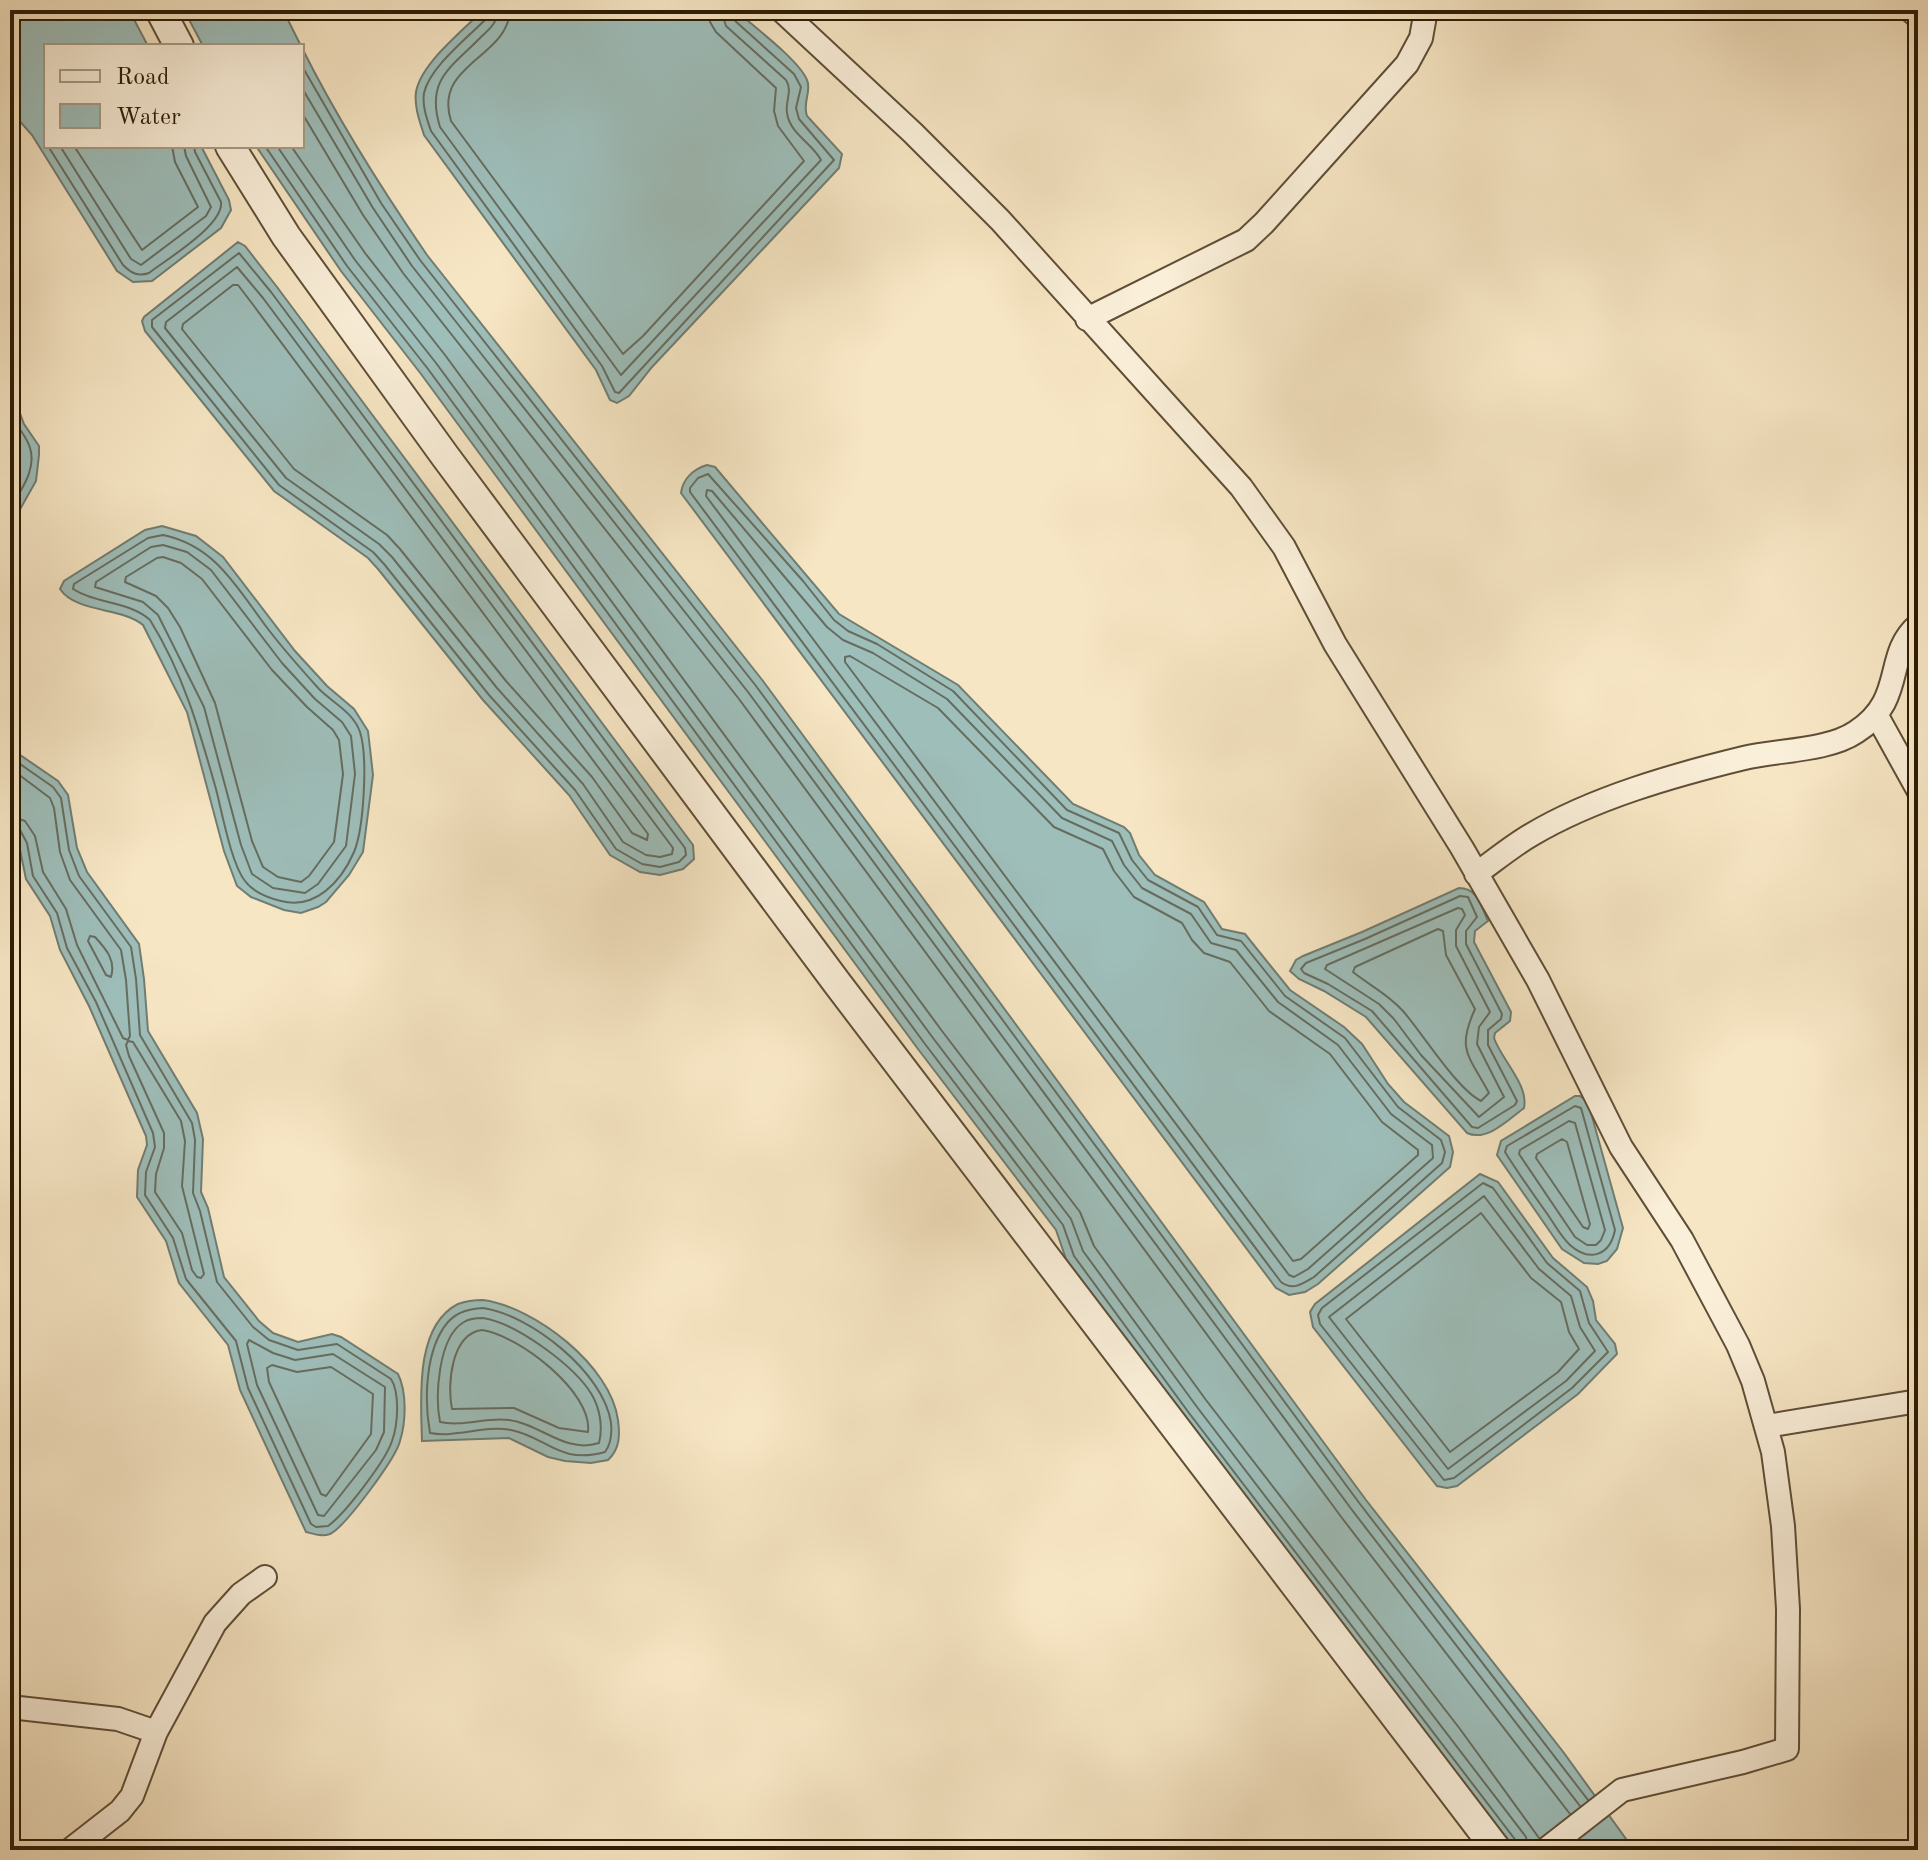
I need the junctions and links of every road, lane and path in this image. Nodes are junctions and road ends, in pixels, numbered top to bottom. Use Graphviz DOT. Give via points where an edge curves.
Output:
graph roads {
  1 [pos="160,10"];
  2 [pos="781,10"];
  3 [pos="1426,10"];
  4 [pos="1910,10"];
  5 [pos="1918,17"];
  6 [pos="178,44"];
  7 [pos="231,148"];
  8 [pos="1087,319"];
  9 [pos="1918,625"];
  10 [pos="1877,716"];
  11 [pos="1918,790"];
  12 [pos="1476,874"];
  13 [pos="1918,1401"];
  14 [pos="1767,1426"];
  15 [pos="265,1577"];
  16 [pos="10,1707"];
  17 [pos="156,1732"];
  18 [pos="70,1850"];
  19 [pos="1497,1850"];
  20 [pos="1545,1850"];
  1 -- 6 [label="street"];
  2 -- 8 [label="street" via="924,143"];
  3 -- 8 [label="street" via="1421,38 1407,64 1264,223 1231,249"];
  4 -- 5 [label="street"];
  7 -- 19 [label="street" via="286,236 455,468 1040,1251"];
  8 -- 12 [label="street" via="1224,466 1263,517"];
  9 -- 10 [label="street" via="1903,644 1891,690"];
  10 -- 11 [label="street"];
  10 -- 12 [label="street" via="1854,734 1830,743 1742,759 1576,811"];
  12 -- 14 [label="street" via="1538,980 1621,1147 1682,1240 1731,1332"];
  13 -- 14 [label="street"];
  14 -- 20 [label="street" via="1783,1526 1787,1749 1622,1790"];
  15 -- 17 [label="street" via="215,1623"];
  16 -- 17 [label="street" via="118,1719"];
  17 -- 18 [label="street" via="132,1796"];
}
